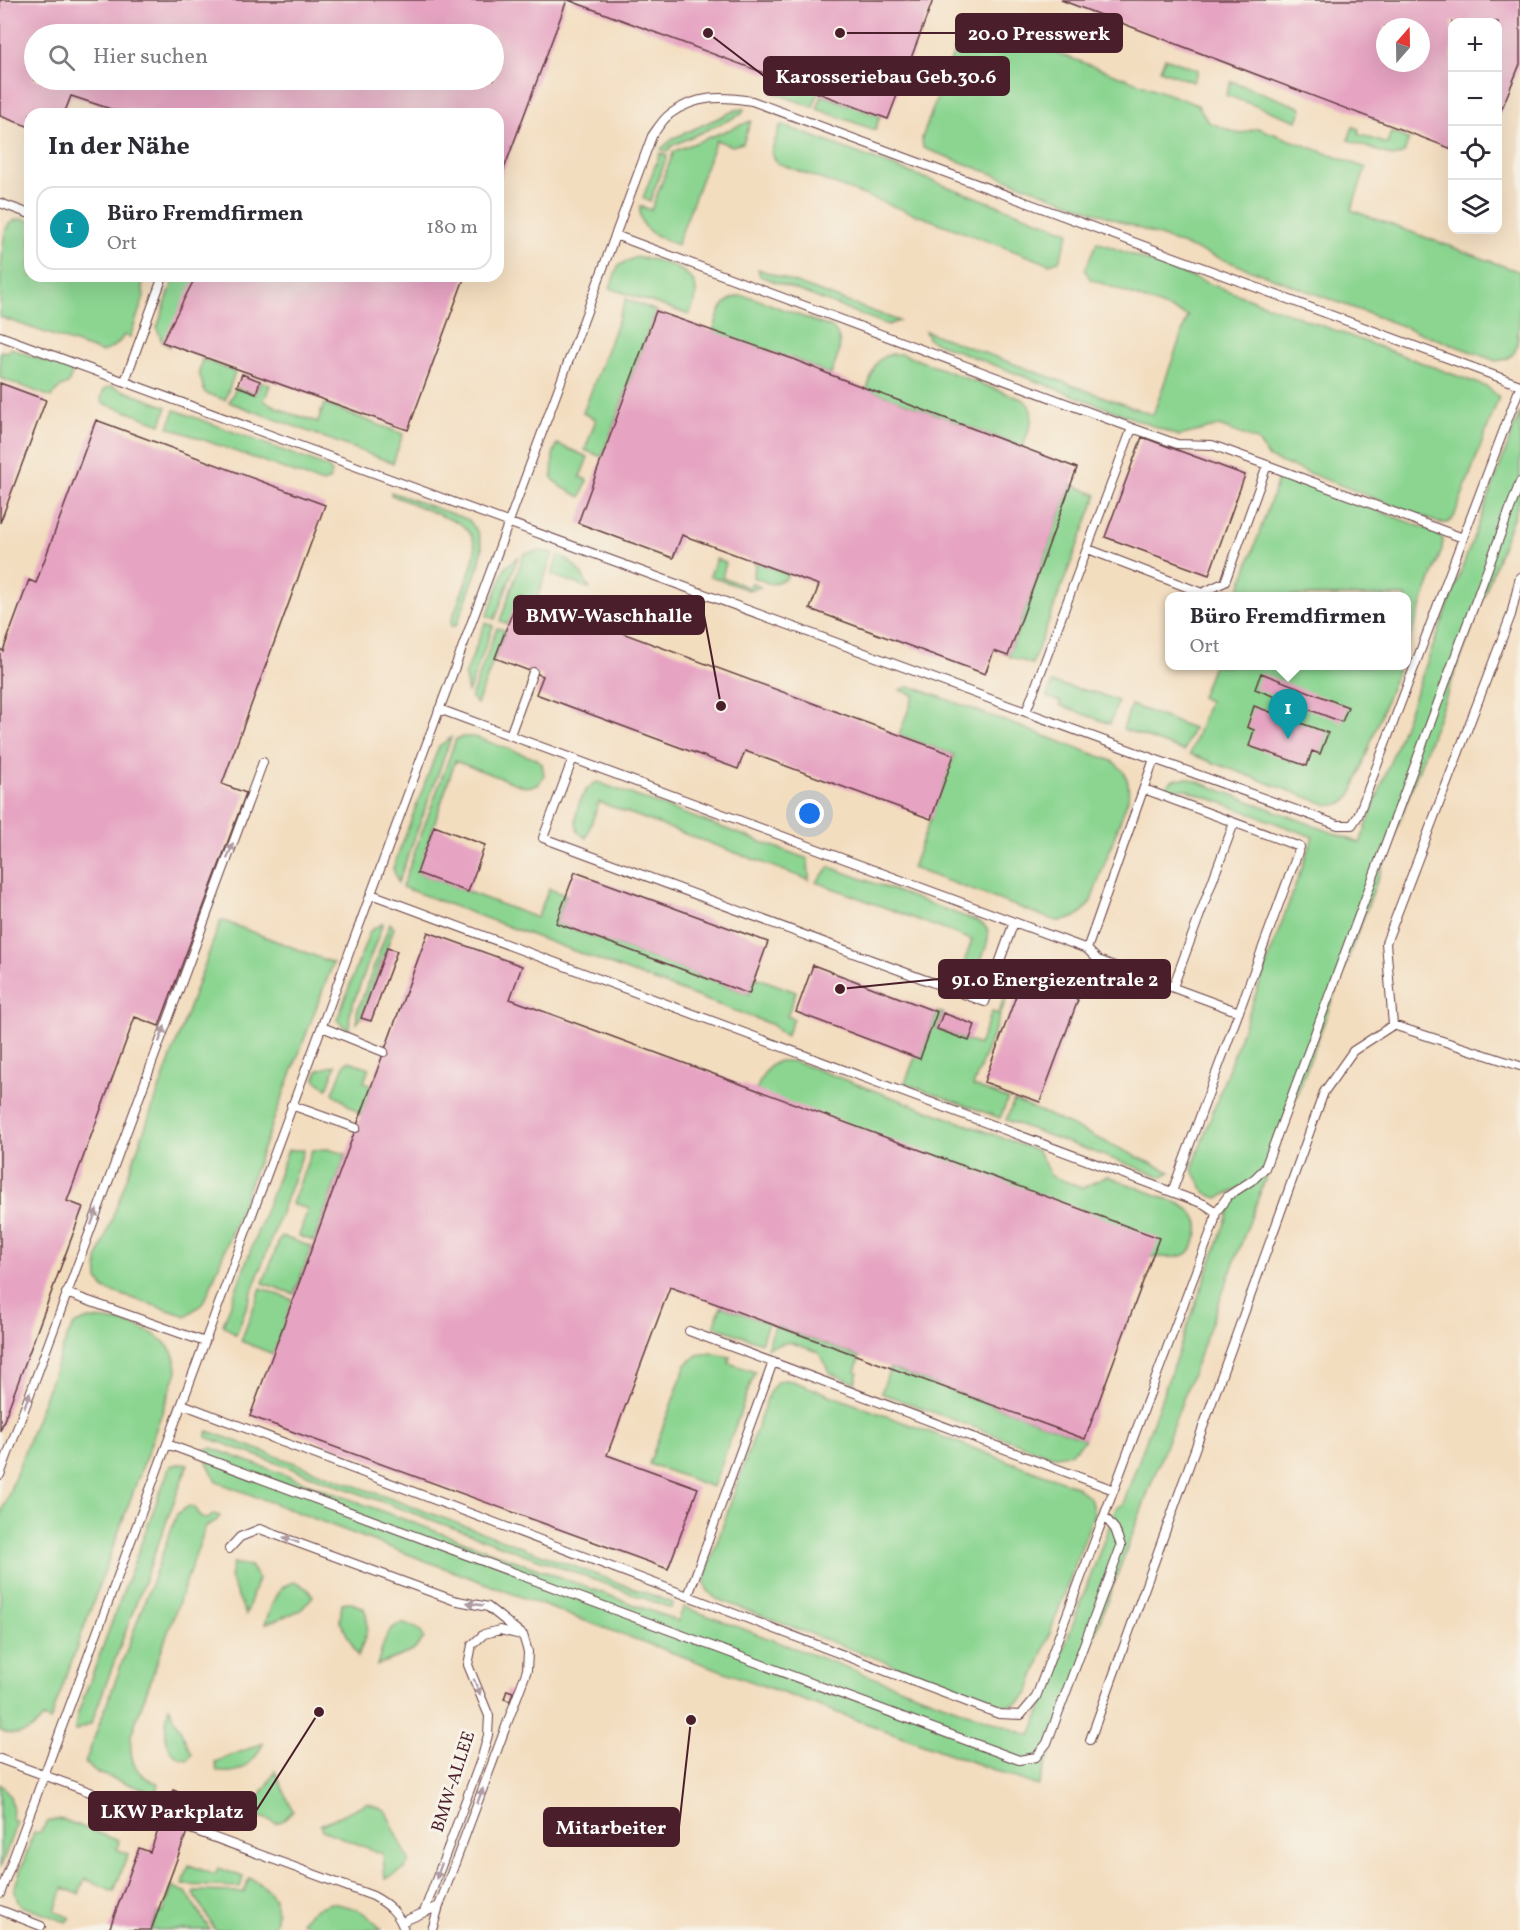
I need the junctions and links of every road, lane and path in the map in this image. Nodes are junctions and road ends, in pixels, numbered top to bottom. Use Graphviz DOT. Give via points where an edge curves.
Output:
graph roads {
  1 [pos="0,203"];
  2 [pos="24,212"];
  3 [pos="615,235"];
  4 [pos="162,282"];
  5 [pos="0,336"];
  6 [pos="125,381"];
  7 [pos="1520,386"];
  8 [pos="1132,428"];
  9 [pos="1267,465"];
  10 [pos="1520,482"];
  11 [pos="508,522"];
  12 [pos="1463,538"];
  13 [pos="1088,549"];
  14 [pos="1520,577"];
  15 [pos="1199,592"];
  16 [pos="1204,592"];
  17 [pos="533,672"];
  18 [pos="439,709"];
  19 [pos="1026,712"];
  20 [pos="510,735"];
  21 [pos="573,758"];
  22 [pos="1154,759"];
  23 [pos="263,762"];
  24 [pos="1143,789"];
  25 [pos="1234,823"];
  26 [pos="371,894"];
  27 [pos="1014,922"];
  28 [pos="1087,949"];
  29 [pos="1173,987"];
  30 [pos="1239,1012"];
  31 [pos="1393,1025"];
  32 [pos="322,1027"];
  33 [pos="384,1052"];
  34 [pos="1520,1066"];
  35 [pos="291,1105"];
  36 [pos="356,1128"];
  37 [pos="1172,1192"];
  38 [pos="1215,1212"];
  39 [pos="66,1293"];
  40 [pos="689,1331"];
  41 [pos="205,1342"];
  42 [pos="773,1362"];
  43 [pos="182,1404"];
  44 [pos="167,1444"];
  45 [pos="0,1475"];
  46 [pos="1114,1490"];
  47 [pos="1104,1516"];
  48 [pos="228,1549"];
  49 [pos="688,1596"];
  50 [pos="523,1635"];
  51 [pos="1090,1740"];
  52 [pos="0,1759"];
  53 [pos="44,1775"];
  54 [pos="0,1894"];
  55 [pos="439,1906"];
  56 [pos="0,1910"];
  57 [pos="424,1912"];
  58 [pos="41,1926"];
  59 [pos="403,1926"];
  60 [pos="432,1930"];
  1 -- 2 [label="lane"];
  3 -- 7 [label="lane" via="651,136 668,115 692,102 722,96 752,101"];
  3 -- 8 [label="lane"];
  3 -- 11 [label="lane"];
  4 -- 6 [label="lane"];
  5 -- 6 [label="lane"];
  6 -- 11 [label="lane"];
  7 -- 12 [label="lane"];
  8 -- 9 [label="lane" via="1177,444 1212,445"];
  8 -- 13 [label="lane"];
  9 -- 12 [label="lane"];
  9 -- 16 [label="lane" via="1225,582"];
  10 -- 38 [label="lane" via="1265,1168 1228,1196"];
  11 -- 18 [label="lane"];
  11 -- 19 [label="lane"];
  12 -- 22 [label="lane" via="1352,825 1338,825"];
  13 -- 15 [label="lane"];
  13 -- 19 [label="lane"];
  14 -- 31 [label="lane" via="1511,615 1386,943"];
  17 -- 20 [label="lane"];
  18 -- 20 [label="lane"];
  18 -- 26 [label="lane"];
  19 -- 22 [label="lane"];
  20 -- 21 [label="lane"];
  21 -- 27 [label="lane"];
  21 -- 27 [label="lane" via="543,838 985,1002"];
  22 -- 24 [label="lane"];
  39 -- 23 [label="lane, one-way"];
  24 -- 25 [label="lane"];
  24 -- 28 [label="lane"];
  25 -- 29 [label="lane"];
  25 -- 30 [label="lane" via="1300,847"];
  26 -- 32 [label="lane"];
  26 -- 37 [label="lane"];
  27 -- 28 [label="lane"];
  28 -- 29 [label="lane" via="1098,960"];
  29 -- 30 [label="lane"];
  30 -- 37 [label="lane"];
  31 -- 34 [label="lane"];
  31 -- 51 [label="lane" via="1353,1051 1324,1092"];
  32 -- 33 [label="lane"];
  32 -- 35 [label="lane"];
  35 -- 36 [label="lane"];
  35 -- 41 [label="lane"];
  37 -- 38 [label="lane"];
  38 -- 46 [label="lane"];
  39 -- 41 [label="lane"];
  45 -- 39 [label="lane, one-way"];
  40 -- 42 [label="lane"];
  41 -- 43 [label="lane"];
  42 -- 46 [label="lane"];
  42 -- 49 [label="lane"];
  43 -- 44 [label="lane"];
  43 -- 49 [label="lane"];
  44 -- 47 [label="lane" via="1019,1760 1036,1757 1047,1743 1121,1546 1115,1529"];
  44 -- 53 [label="lane"];
  46 -- 47 [label="lane"];
  47 -- 49 [label="lane" via="1036,1697 1021,1715 999,1714"];
  50 -- 48 [label="lane, one-way" via="488,1607 453,1600 260,1529"];
  55 -- 50 [label="lane, one-way" via="527,1670 528,1652"];
  50 -- 57 [label="lane, BMW-ALLEE, one-way" via="500,1630 484,1634 472,1645 468,1665 489,1716 488,1735"];
  52 -- 53 [label="lane"];
  53 -- 54 [label="lane"];
  53 -- 59 [label="lane" via="373,1896 388,1904"];
  55 -- 57 [label="lane"];
  55 -- 60 [label="lane"];
  56 -- 58 [label="lane"];
  57 -- 59 [label="lane"];
}
